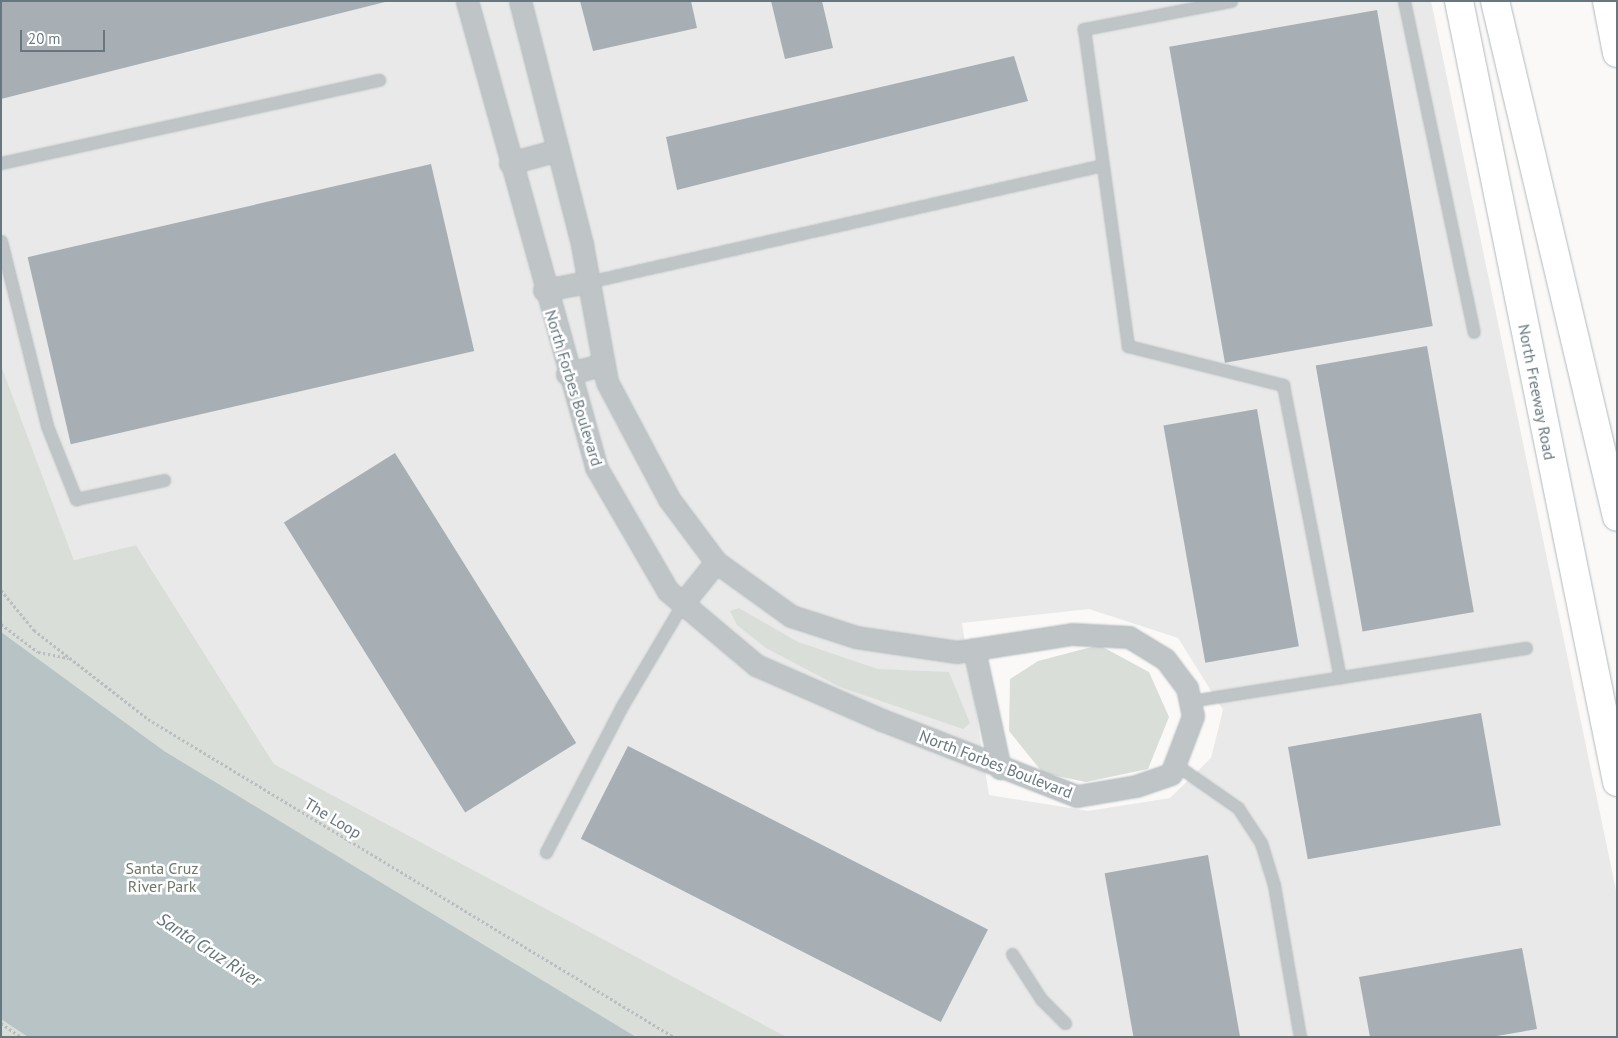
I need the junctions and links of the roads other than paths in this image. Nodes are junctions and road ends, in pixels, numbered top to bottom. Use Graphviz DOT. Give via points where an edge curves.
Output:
graph roads {
  1 [pos="467,1"];
  2 [pos="520,1"];
  3 [pos="1232,1"];
  4 [pos="1404,1"];
  5 [pos="1459,1"];
  6 [pos="1495,1"];
  7 [pos="1608,1"];
  8 [pos="1617,53"];
  9 [pos="379,80"];
  10 [pos="558,150"];
  11 [pos="1,162"];
  12 [pos="510,163"];
  13 [pos="1103,165"];
  14 [pos="1,241"];
  15 [pos="588,282"];
  16 [pos="544,290"];
  17 [pos="1474,332"];
  18 [pos="604,364"];
  19 [pos="567,374"];
  20 [pos="164,480"];
  21 [pos="1617,517"];
  22 [pos="716,562"];
  23 [pos="683,603"];
  24 [pos="1526,648"];
  25 [pos="974,650"];
  26 [pos="1340,677"];
  27 [pos="1190,701"];
  28 [pos="1175,764"];
  29 [pos="1000,768"];
  30 [pos="1617,782"];
  31 [pos="546,852"];
  32 [pos="1012,954"];
  33 [pos="1065,1022"];
  34 [pos="1300,1037"];
  1 -- 12 [label="street, North Forbes Boulevard"];
  2 -- 10 [label="street, North Forbes Boulevard"];
  3 -- 13 [label="lane" via="1084,29"];
  4 -- 17 [label="lane"];
  5 -- 30 [label="main road, North Freeway Road"];
  6 -- 21 [label="main road"];
  7 -- 8 [label="main road"];
  9 -- 11 [label="lane"];
  10 -- 12 [label="street"];
  10 -- 15 [label="street, North Forbes Boulevard"];
  12 -- 16 [label="street, North Forbes Boulevard"];
  13 -- 15 [label="lane"];
  13 -- 26 [label="lane" via="1128,346 1283,385"];
  14 -- 20 [label="lane" via="46,426 76,499"];
  15 -- 16 [label="street"];
  15 -- 18 [label="street, North Forbes Boulevard"];
  16 -- 19 [label="street, North Forbes Boulevard"];
  18 -- 19 [label="street"];
  18 -- 22 [label="street, North Forbes Boulevard" via="607,382 669,499"];
  19 -- 23 [label="street, North Forbes Boulevard" via="596,467 668,591"];
  22 -- 23 [label="street"];
  22 -- 25 [label="street, North Forbes Boulevard" via="791,616 856,637 957,652"];
  23 -- 29 [label="street, North Forbes Boulevard" via="756,665"];
  23 -- 31 [label="lane" via="622,706"];
  24 -- 26 [label="lane"];
  25 -- 27 [label="street, North Forbes Boulevard" via="1072,634 1129,637 1165,658 1187,688"];
  25 -- 29 [label="street"];
  26 -- 27 [label="lane"];
  27 -- 28 [label="street, North Forbes Boulevard" via="1193,716"];
  28 -- 29 [label="street, North Forbes Boulevard" via="1171,774 1136,786 1077,796"];
  28 -- 34 [label="lane" via="1238,808 1261,843 1274,885"];
  32 -- 33 [label="lane" via="1041,999"];
}
